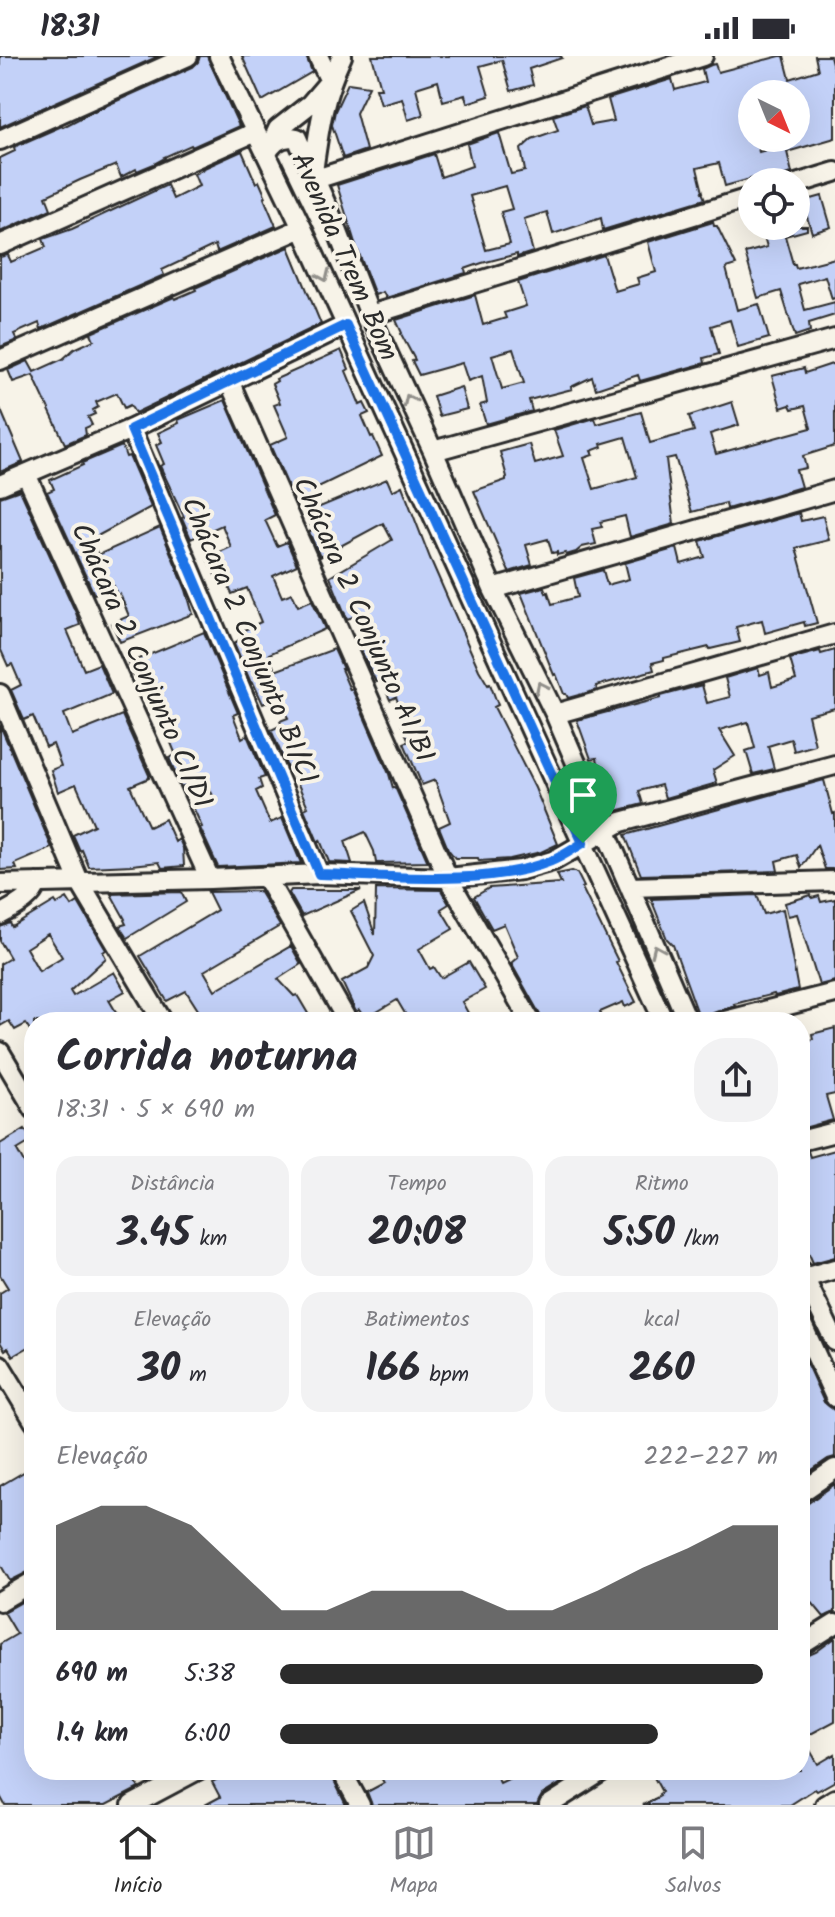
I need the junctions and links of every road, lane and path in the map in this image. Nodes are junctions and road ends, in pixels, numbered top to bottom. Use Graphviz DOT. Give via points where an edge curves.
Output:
graph roads {
  1 [pos="188,56"];
  2 [pos="219,56"];
  3 [pos="318,56"];
  4 [pos="342,56"];
  5 [pos="703,56"];
  6 [pos="330,81"];
  7 [pos="255,132"];
  8 [pos="0,140"];
  9 [pos="269,150"];
  10 [pos="835,172"];
  11 [pos="315,175"];
  12 [pos="810,180"];
  13 [pos="738,201"];
  14 [pos="302,228"];
  15 [pos="0,245"];
  16 [pos="370,315"];
  17 [pos="346,325"];
  18 [pos="835,339"];
  19 [pos="0,360"];
  20 [pos="230,383"];
  21 [pos="131,429"];
  22 [pos="433,451"];
  23 [pos="26,474"];
  24 [pos="0,485"];
  25 [pos="835,490"];
  26 [pos="493,589"];
  27 [pos="835,634"];
  28 [pos="0,694"];
  29 [pos="555,714"];
  30 [pos="835,765"];
  31 [pos="606,830"];
  32 [pos="583,843"];
  33 [pos="319,874"];
  34 [pos="265,876"];
  35 [pos="448,878"];
  36 [pos="210,879"];
  37 [pos="79,881"];
  38 [pos="835,881"];
  39 [pos="37,883"];
  40 [pos="0,884"];
  41 [pos="630,887"];
  42 [pos="0,915"];
  43 [pos="835,993"];
  44 [pos="157,1012"];
  45 [pos="342,1012"];
  46 [pos="525,1012"];
  47 [pos="659,1012"];
  48 [pos="684,1012"];
  49 [pos="760,1012"];
  50 [pos="0,1052"];
  51 [pos="24,1092"];
  52 [pos="835,1132"];
  53 [pos="810,1138"];
  54 [pos="835,1269"];
  55 [pos="810,1273"];
  56 [pos="810,1290"];
  57 [pos="835,1341"];
  58 [pos="810,1358"];
  59 [pos="0,1365"];
  60 [pos="834,1395"];
  61 [pos="24,1405"];
  62 [pos="835,1469"];
  63 [pos="810,1486"];
  64 [pos="24,1587"];
  65 [pos="0,1601"];
  66 [pos="835,1624"];
  67 [pos="810,1640"];
  68 [pos="179,1780"];
  69 [pos="346,1780"];
  70 [pos="588,1780"];
  71 [pos="835,1799"];
  72 [pos="132,1805"];
  73 [pos="360,1805"];
  74 [pos="549,1805"];
  75 [pos="825,1805"];
  1 -- 8 [label="street"];
  2 -- 7 [label="street"];
  3 -- 6 [label="street"];
  4 -- 6 [label="street"];
  5 -- 11 [label="street"];
  6 -- 9 [label="street" via="278,129"];
  6 -- 11 [label="street"];
  7 -- 9 [label="street"];
  7 -- 15 [label="street"];
  9 -- 11 [label="street, Avenida Trem Bom" via="290,136 297,138"];
  9 -- 14 [label="street, Avenida Trem Bom"];
  10 -- 12 [label="street"];
  11 -- 16 [label="street, Avenida Trem Bom"];
  13 -- 16 [label="street"];
  14 -- 17 [label="street, Avenida Trem Bom, one-way"];
  14 -- 19 [label="street"];
  22 -- 16 [label="street, Avenida Trem Bom, one-way"];
  17 -- 20 [label="street"];
  17 -- 32 [label="street, Avenida Trem Bom"];
  18 -- 22 [label="street"];
  20 -- 21 [label="street"];
  20 -- 35 [label="street, Chácara 2 Conjunto A1/B1"];
  21 -- 23 [label="street"];
  21 -- 33 [label="street, Chácara 2 Conjunto B1/C1"];
  22 -- 26 [label="street, Avenida Trem Bom"];
  23 -- 24 [label="street"];
  23 -- 36 [label="street, Chácara 2 Conjunto C1/D1"];
  25 -- 26 [label="street"];
  29 -- 26 [label="street, Avenida Trem Bom, one-way"];
  27 -- 29 [label="street"];
  28 -- 37 [label="street"];
  29 -- 31 [label="street, Avenida Trem Bom"];
  30 -- 31 [label="street"];
  31 -- 32 [label="street"];
  31 -- 41 [label="street, Avenida Trem Bom"];
  32 -- 35 [label="street" via="553,861 521,870"];
  32 -- 47 [label="street, Avenida Trem Bom"];
  33 -- 34 [label="street"];
  33 -- 35 [label="street"];
  34 -- 36 [label="street"];
  34 -- 45 [label="street"];
  35 -- 46 [label="street, Chácara 2 Conjunto A1/B1"];
  36 -- 37 [label="street"];
  37 -- 39 [label="street"];
  37 -- 44 [label="street"];
  38 -- 41 [label="street"];
  39 -- 40 [label="street"];
  39 -- 42 [label="street" via="22,903"];
  48 -- 41 [label="street, Avenida Trem Bom, one-way"];
  43 -- 49 [label="street"];
  50 -- 51 [label="street"];
  52 -- 53 [label="street"];
  54 -- 55 [label="street"];
  56 -- 57 [label="street"];
  58 -- 60 [label="street"];
  59 -- 61 [label="street"];
  62 -- 63 [label="street"];
  64 -- 65 [label="street"];
  66 -- 67 [label="street"];
  68 -- 72 [label="street"];
  69 -- 73 [label="street"];
  70 -- 74 [label="street"];
  71 -- 75 [label="street"];
}
